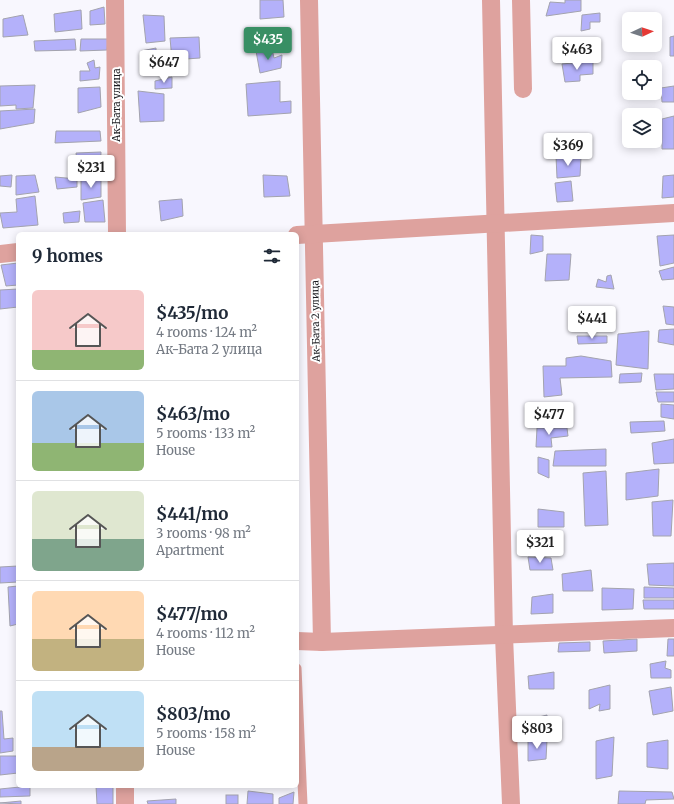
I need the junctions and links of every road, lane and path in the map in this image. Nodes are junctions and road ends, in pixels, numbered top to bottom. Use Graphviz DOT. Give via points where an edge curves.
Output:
graph roads {
  1 [pos="115,0"];
  2 [pos="308,0"];
  3 [pos="491,0"];
  4 [pos="521,0"];
  5 [pos="523,89"];
  6 [pos="674,213"];
  7 [pos="495,224"];
  8 [pos="117,232"];
  9 [pos="305,235"];
  10 [pos="16,252"];
  11 [pos="0,254"];
  12 [pos="674,628"];
  13 [pos="504,636"];
  14 [pos="299,641"];
  15 [pos="322,642"];
  16 [pos="299,713"];
  17 [pos="125,788"];
  18 [pos="125,804"];
  19 [pos="303,804"];
  20 [pos="511,804"];
  1 -- 8 [label="street, Ак-Бата улица"];
  2 -- 9 [label="street, Ак-Бата 2 улица"];
  3 -- 7 [label="street"];
  4 -- 5 [label="street"];
  6 -- 7 [label="street"];
  7 -- 9 [label="street"];
  7 -- 13 [label="street"];
  9 -- 15 [label="street, Ак-Бата 2 улица"];
  10 -- 11 [label="street"];
  12 -- 13 [label="street"];
  13 -- 15 [label="street"];
  13 -- 20 [label="street"];
  14 -- 15 [label="street"];
  16 -- 19 [label="lane"];
  17 -- 18 [label="street"];
}
